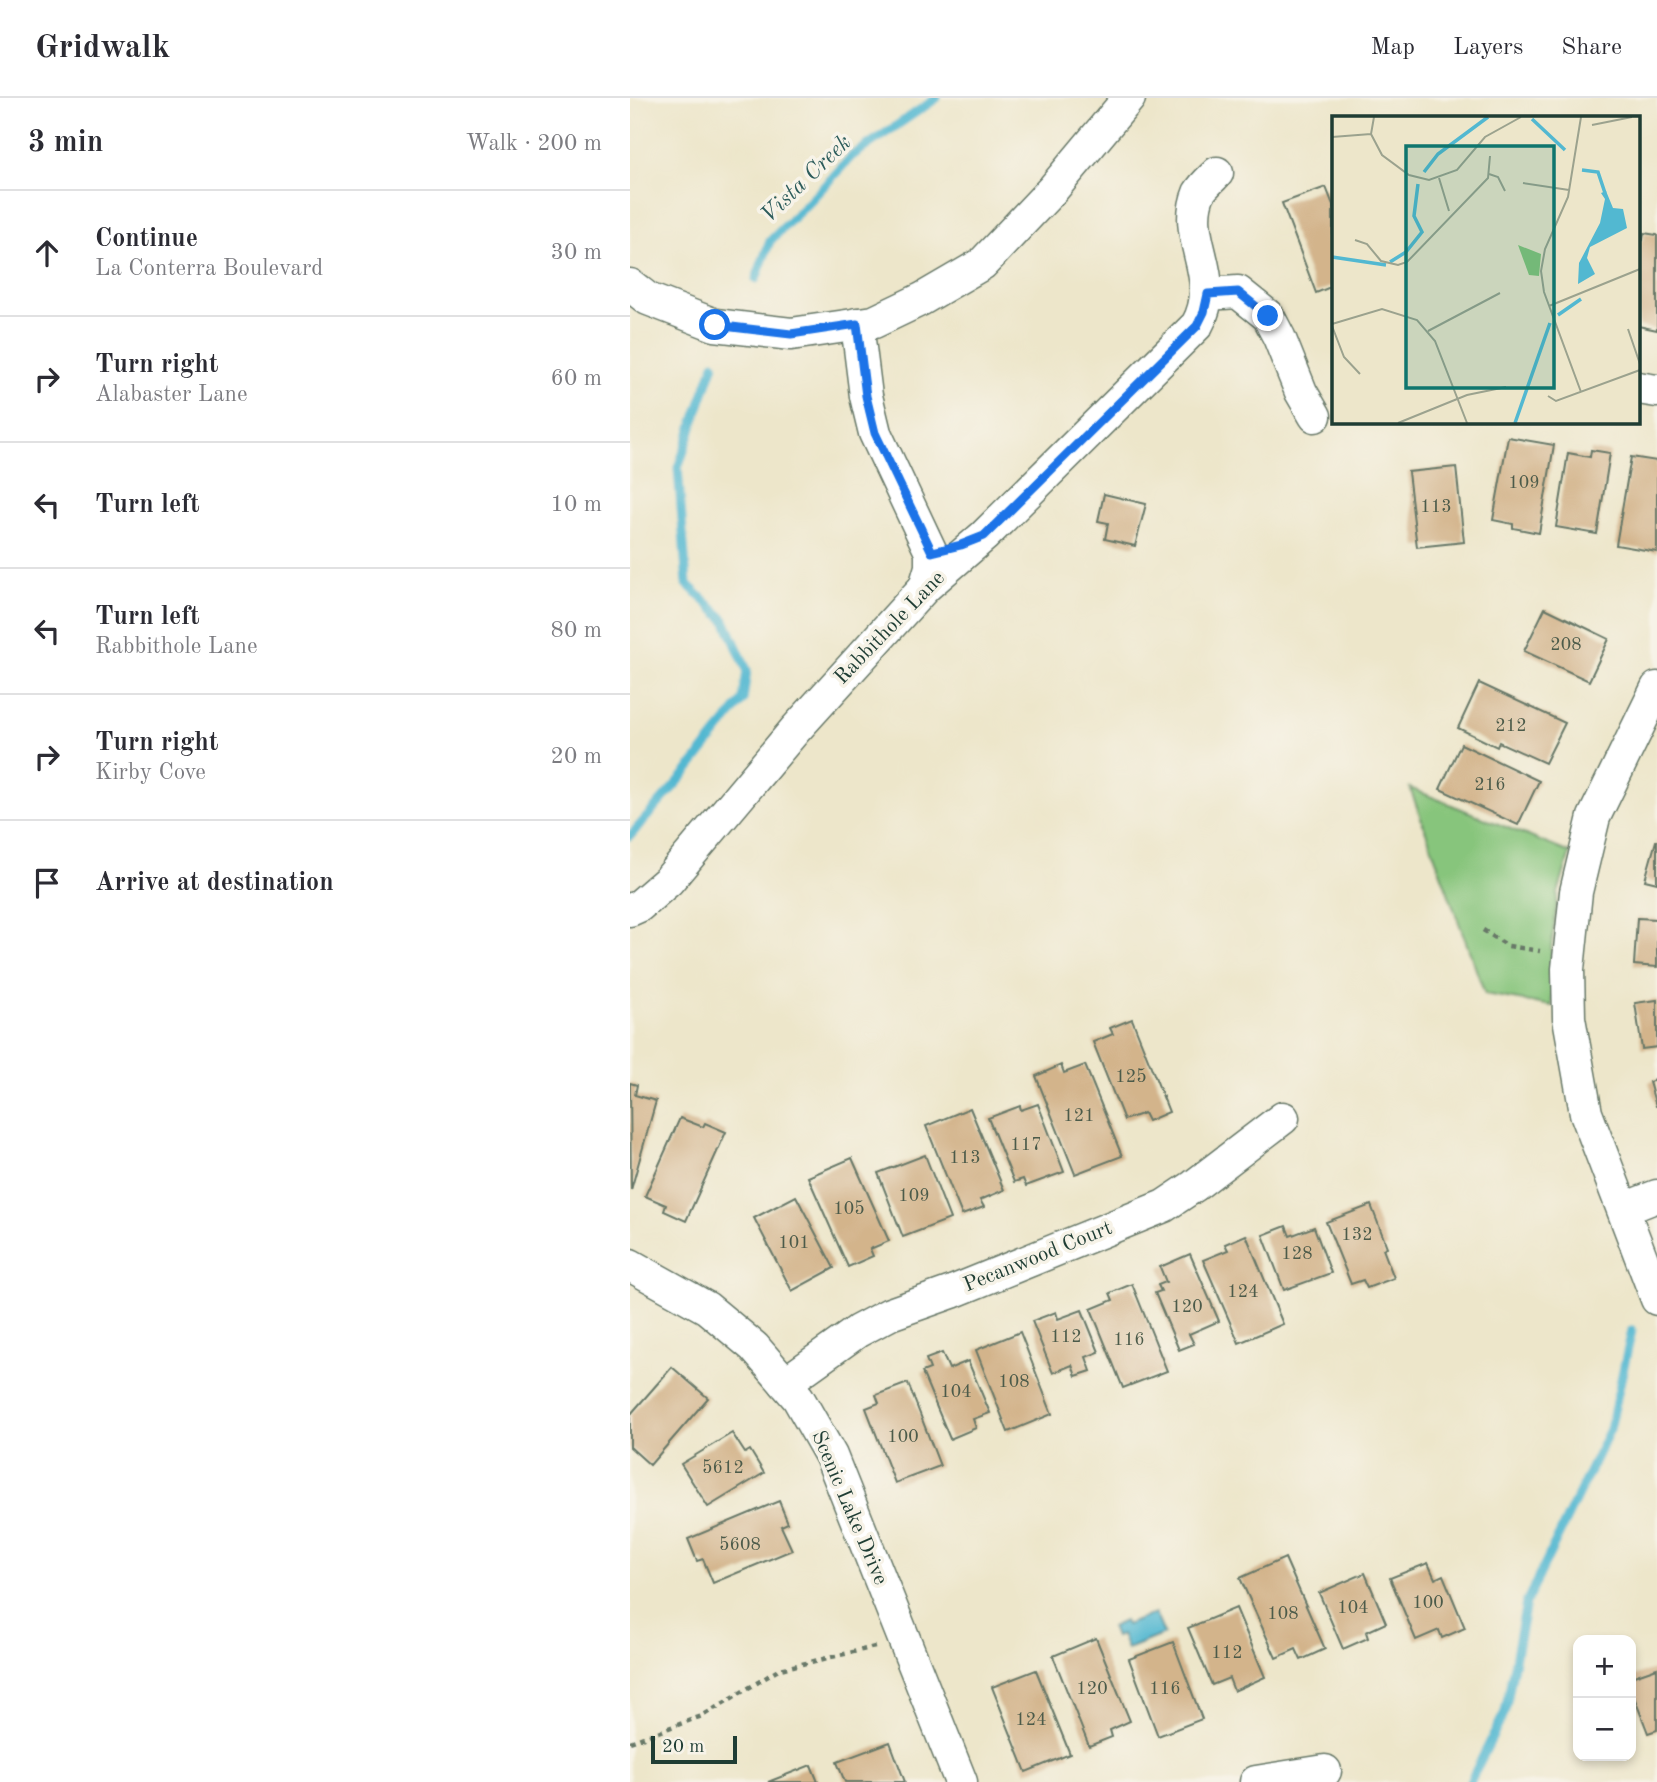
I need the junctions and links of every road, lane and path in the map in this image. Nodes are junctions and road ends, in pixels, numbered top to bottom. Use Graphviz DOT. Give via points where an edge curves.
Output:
graph roads {
  1 [pos="1129,98"];
  2 [pos="1217,173"];
  3 [pos="630,285"];
  4 [pos="1208,294"];
  5 [pos="857,324"];
  6 [pos="1315,416"];
  7 [pos="984,536"];
  8 [pos="932,552"];
  9 [pos="925,587"];
  10 [pos="1657,688"];
  11 [pos="630,910"];
  12 [pos="1483,930"];
  13 [pos="1549,951"];
  14 [pos="1283,1118"];
  15 [pos="1657,1196"];
  16 [pos="1624,1209"];
  17 [pos="630,1265"];
  18 [pos="1657,1299"];
  19 [pos="785,1382"];
  20 [pos="876,1647"];
  21 [pos="630,1742"];
  22 [pos="1325,1771"];
  23 [pos="961,1782"];
  24 [pos="1256,1782"];
  1 -- 5 [label="street" via="1053,190 982,264 911,305 874,322"];
  2 -- 4 [label="street, Rabbithole Lane" via="1200,192 1194,214"];
  3 -- 5 [label="street" via="648,299 715,325 791,334"];
  4 -- 6 [label="street" via="1238,292 1268,316"];
  4 -- 7 [label="street, Rabbithole Lane" via="1197,326"];
  5 -- 8 [label="street" via="875,433"];
  7 -- 8 [label="street"];
  7 -- 9 [label="street, Rabbithole Lane"];
  8 -- 9 [label="street"];
  9 -- 11 [label="street, Rabbithole Lane" via="795,730 668,881"];
  10 -- 16 [label="street" via="1594,817 1576,892 1568,969 1569,1018 1586,1113"];
  12 -- 13 [label="path" via="1508,946"];
  14 -- 19 [label="street, Pecanwood Court" via="1164,1206 890,1314"];
  15 -- 16 [label="street"];
  16 -- 18 [label="street"];
  17 -- 19 [label="street, Scenic Lake Drive" via="707,1308 754,1347"];
  19 -- 23 [label="street, Scenic Lake Drive" via="831,1457"];
  20 -- 21 [label="path" via="780,1669 702,1716"];
  22 -- 24 [label="street"];
}
